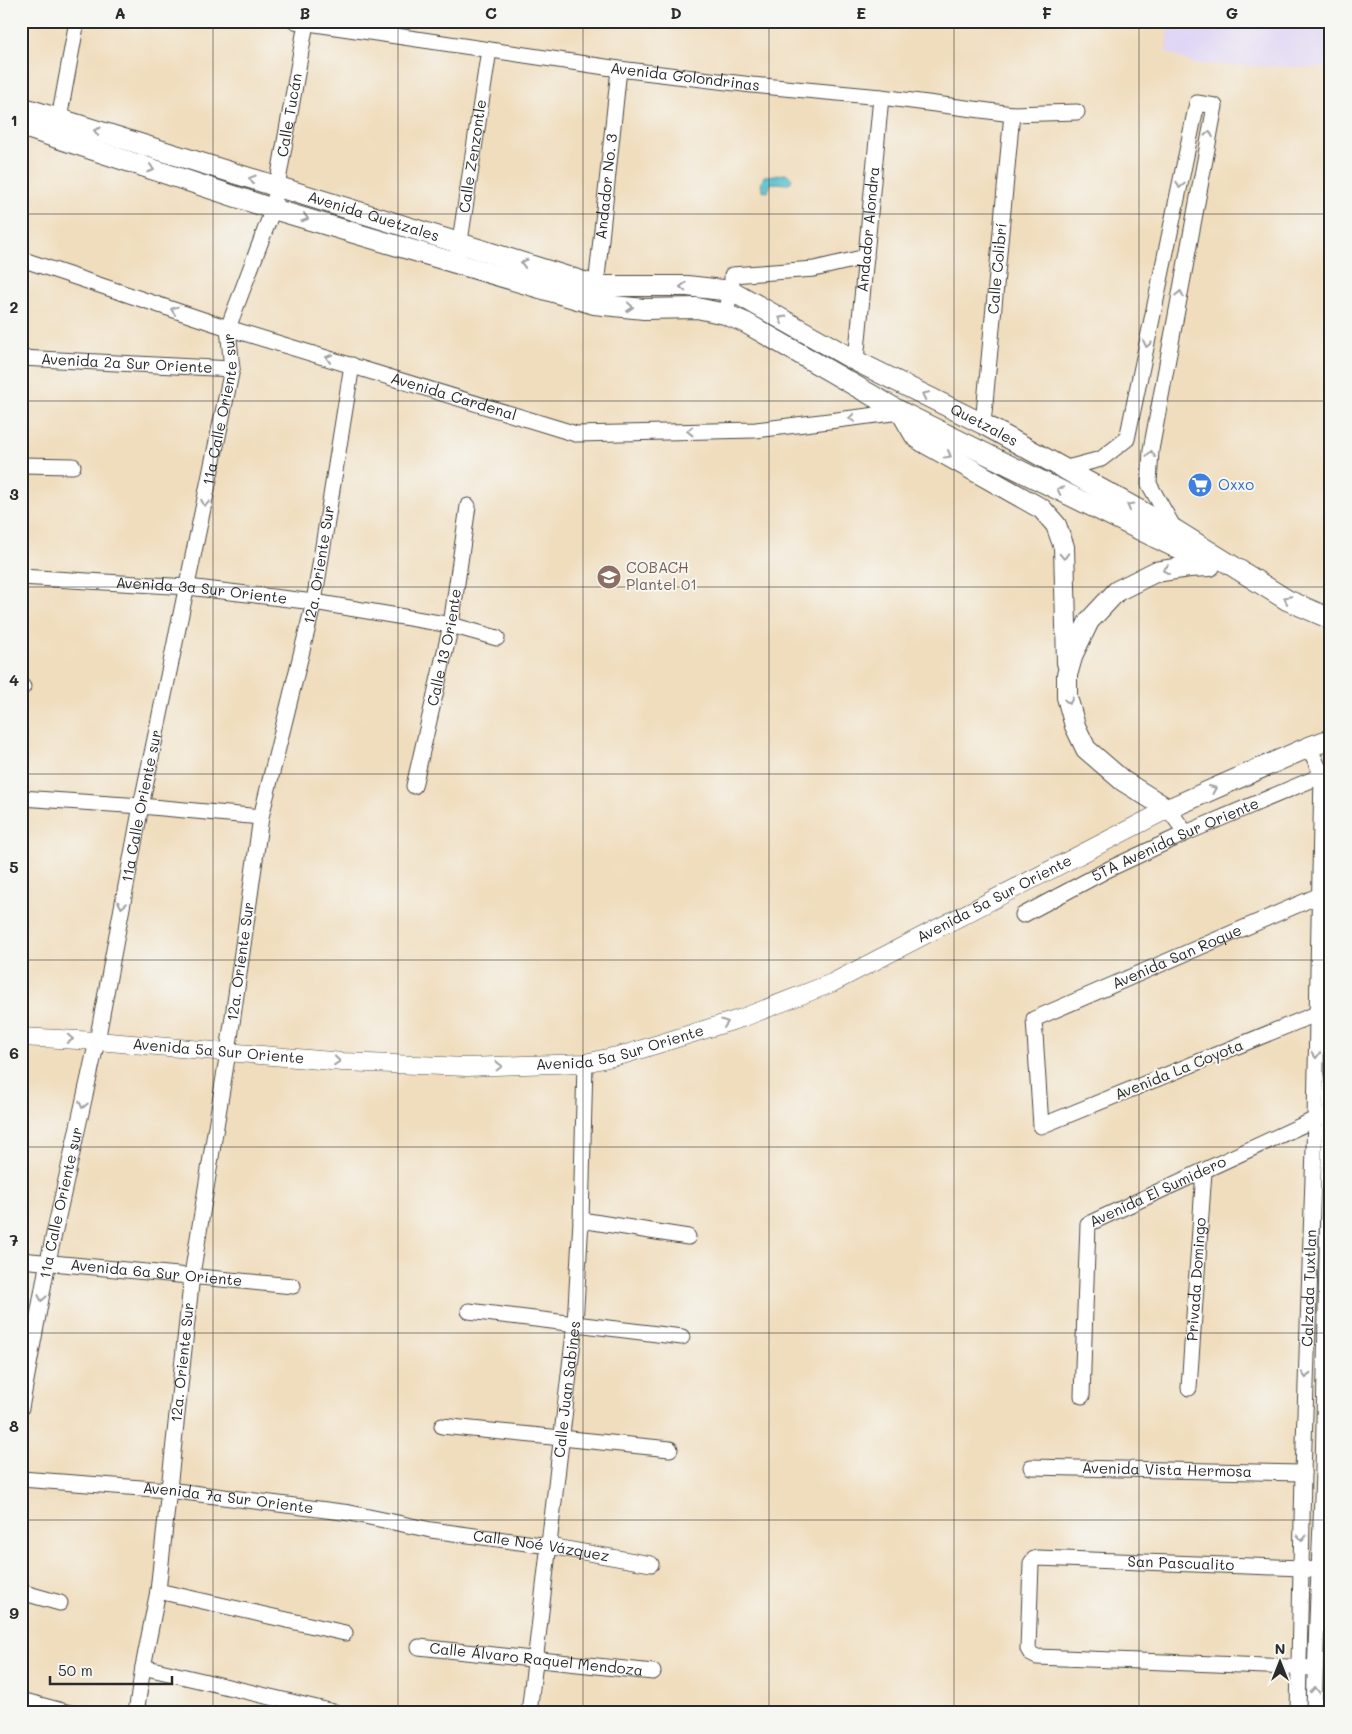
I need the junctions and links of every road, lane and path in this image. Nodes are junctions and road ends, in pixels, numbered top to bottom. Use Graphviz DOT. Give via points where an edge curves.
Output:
graph roads {
  1 [pos="77,21"];
  2 [pos="300,22"];
  3 [pos="489,50"];
  4 [pos="619,69"];
  5 [pos="881,97"];
  6 [pos="21,107"];
  7 [pos="1077,112"];
  8 [pos="1012,114"];
  9 [pos="59,119"];
  10 [pos="21,126"];
  11 [pos="278,187"];
  12 [pos="273,209"];
  13 [pos="461,243"];
  14 [pos="1166,252"];
  15 [pos="1187,255"];
  16 [pos="866,257"];
  17 [pos="21,259"];
  18 [pos="456,263"];
  19 [pos="732,283"];
  20 [pos="595,295"];
  21 [pos="725,314"];
  22 [pos="228,328"];
  23 [pos="21,358"];
  24 [pos="856,361"];
  25 [pos="352,365"];
  26 [pos="232,369"];
  27 [pos="900,412"];
  28 [pos="983,424"];
  29 [pos="21,465"];
  30 [pos="73,466"];
  31 [pos="1063,469"];
  32 [pos="468,506"];
  33 [pos="1175,530"];
  34 [pos="1223,566"];
  35 [pos="21,577"];
  36 [pos="188,587"];
  37 [pos="314,602"];
  38 [pos="1331,619"];
  39 [pos="451,625"];
  40 [pos="497,638"];
  41 [pos="1067,675"];
  42 [pos="1331,739"];
  43 [pos="1309,747"];
  44 [pos="1326,773"];
  45 [pos="414,786"];
  46 [pos="21,798"];
  47 [pos="141,806"];
  48 [pos="1168,808"];
  49 [pos="261,817"];
  50 [pos="1186,833"];
  51 [pos="1320,895"];
  52 [pos="1023,915"];
  53 [pos="1316,1014"];
  54 [pos="21,1037"];
  55 [pos="97,1041"];
  56 [pos="228,1052"];
  57 [pos="585,1064"];
  58 [pos="1331,1078"];
  59 [pos="1330,1112"];
  60 [pos="1315,1119"];
  61 [pos="1041,1126"];
  62 [pos="1204,1171"];
  63 [pos="581,1220"];
  64 [pos="688,1237"];
  65 [pos="21,1260"];
  66 [pos="48,1261"];
  67 [pos="192,1275"];
  68 [pos="293,1286"];
  69 [pos="468,1311"];
  70 [pos="575,1324"];
  71 [pos="682,1337"];
  72 [pos="1189,1388"];
  73 [pos="1082,1396"];
  74 [pos="21,1408"];
  75 [pos="442,1426"];
  76 [pos="562,1438"];
  77 [pos="670,1449"];
  78 [pos="1031,1467"];
  79 [pos="1303,1473"];
  80 [pos="21,1479"];
  81 [pos="168,1490"];
  82 [pos="431,1530"];
  83 [pos="549,1546"];
  84 [pos="651,1564"];
  85 [pos="1301,1568"];
  86 [pos="1324,1572"];
  87 [pos="158,1591"];
  88 [pos="21,1592"];
  89 [pos="60,1603"];
  90 [pos="345,1633"];
  91 [pos="419,1648"];
  92 [pos="536,1660"];
  93 [pos="143,1667"];
  94 [pos="1299,1668"];
  95 [pos="1315,1668"];
  96 [pos="653,1672"];
  97 [pos="21,1700"];
  98 [pos="70,1713"];
  99 [pos="136,1713"];
  100 [pos="338,1713"];
  101 [pos="529,1713"];
  102 [pos="1298,1713"];
  103 [pos="1314,1713"];
  1 -- 9 [label="street"];
  2 -- 3 [label="street, Avenida Golondrinas"];
  2 -- 11 [label="street, Calle Tucán"];
  3 -- 4 [label="street, Avenida Golondrinas"];
  3 -- 13 [label="street, Calle Zenzontle"];
  4 -- 5 [label="street, Avenida Golondrinas"];
  4 -- 20 [label="street, Andador No. 3"];
  5 -- 8 [label="street, Avenida Golondrinas"];
  5 -- 16 [label="street, Andador Alondra"];
  6 -- 9 [label="main road, Avenida Quetzales"];
  7 -- 8 [label="street, Avenida Golondrinas"];
  8 -- 28 [label="street, Calle Colibrí"];
  11 -- 9 [label="main road, Avenida Quetzales, one-way"];
  10 -- 12 [label="main road, Avenida Quetzales, one-way"];
  11 -- 12 [label="street, Calle Tucán"];
  11 -- 13 [label="main road, Avenida Quetzales"];
  12 -- 18 [label="main road, Avenida Quetzales, one-way"];
  12 -- 22 [label="street, 11a Calle Oriente sur"];
  13 -- 18 [label="street, Calle Zenzontle"];
  20 -- 13 [label="main road, Avenida Quetzales, one-way"];
  14 -- 15 [label="street"];
  15 -- 14 [label="street, one-way" via="1215,106 1197,102"];
  14 -- 31 [label="street, one-way" via="1127,440 1101,458"];
  33 -- 15 [label="street, one-way" via="1149,484 1151,450"];
  16 -- 19 [label="street"];
  16 -- 24 [label="street, Andador Alondra"];
  22 -- 17 [label="street, Avenida Cardenal, one-way"];
  18 -- 20 [label="main road, Avenida Quetzales"];
  19 -- 20 [label="main road, Avenida Quetzales, one-way"];
  19 -- 21 [label="street"];
  24 -- 19 [label="main road, Quetzales, one-way"];
  20 -- 21 [label="main road, Avenida Quetzales, one-way" via="644,309 697,308"];
  21 -- 27 [label="main road, Quetzales"];
  25 -- 22 [label="street, Avenida Cardenal, one-way"];
  22 -- 26 [label="street, 11a Calle Oriente sur"];
  23 -- 26 [label="street, Avenida 2a Sur Oriente"];
  28 -- 24 [label="main road, Quetzales, one-way"];
  27 -- 25 [label="street, Avenida Cardenal, one-way" via="756,430 576,434"];
  25 -- 37 [label="street, 12a. Oriente Sur"];
  26 -- 36 [label="street, 11a Calle Oriente sur, one-way"];
  34 -- 27 [label="main road, Quetzales, one-way"];
  27 -- 41 [label="main road, one-way" via="915,436 1042,509 1056,525 1064,547"];
  28 -- 31 [label="main road, Quetzales"];
  29 -- 30 [label="street"];
  33 -- 31 [label="main road, Quetzales, one-way"];
  32 -- 39 [label="street, Calle 13 Oriente"];
  33 -- 34 [label="main road, Quetzales"];
  38 -- 34 [label="main road, one-way"];
  34 -- 41 [label="main road, one-way" via="1155,572 1117,591 1089,621"];
  35 -- 36 [label="street, Avenida 3a Sur Oriente"];
  36 -- 37 [label="street, Avenida 3a Sur Oriente"];
  36 -- 47 [label="street, 11a Calle Oriente sur"];
  37 -- 39 [label="street, Avenida 3a Sur Oriente"];
  37 -- 49 [label="street, 12a. Oriente Sur"];
  39 -- 40 [label="street, Avenida 3a Sur Oriente"];
  39 -- 45 [label="street, Calle 13 Oriente"];
  41 -- 48 [label="main road, one-way" via="1067,697 1086,749 1122,781"];
  42 -- 43 [label="main road"];
  43 -- 44 [label="street, Calzada Tuxtlan"];
  48 -- 43 [label="main road, one-way"];
  44 -- 50 [label="street, 5TA Avenida Sur Oriente"];
  44 -- 51 [label="street, Calzada Tuxtlan"];
  46 -- 47 [label="street"];
  47 -- 49 [label="street"];
  47 -- 55 [label="street, 11a Calle Oriente sur, one-way"];
  48 -- 50 [label="street"];
  57 -- 48 [label="street, Avenida 5a Sur Oriente, one-way" via="742,1018 832,983"];
  49 -- 56 [label="street, 12a. Oriente Sur"];
  50 -- 52 [label="street, 5TA Avenida Sur Oriente"];
  51 -- 53 [label="street, Calzada Tuxtlan"];
  51 -- 61 [label="street, Avenida San Roque" via="1034,1019"];
  53 -- 60 [label="street, Calzada Tuxtlan, one-way"];
  53 -- 61 [label="street, Avenida La Coyota"];
  54 -- 55 [label="street, Avenida 5a Sur Oriente, one-way"];
  55 -- 56 [label="street, Avenida 5a Sur Oriente"];
  55 -- 66 [label="street, 11a Calle Oriente sur, one-way"];
  56 -- 57 [label="street, Avenida 5a Sur Oriente, one-way" via="343,1062 467,1067"];
  56 -- 67 [label="street, 12a. Oriente Sur"];
  57 -- 63 [label="street, Calle Juan Sabines"];
  58 -- 59 [label="street, Calzada Tuxtlan"];
  59 -- 60 [label="street, Avenida El Sumidero"];
  59 -- 86 [label="street, Calzada Tuxtlan" via="1322,1473"];
  60 -- 62 [label="street, Avenida El Sumidero"];
  60 -- 79 [label="street, Calzada Tuxtlan, one-way"];
  62 -- 72 [label="street, Privada Domingo"];
  62 -- 73 [label="street, Avenida El Sumidero" via="1088,1224"];
  63 -- 64 [label="street"];
  63 -- 70 [label="street, Calle Juan Sabines"];
  65 -- 66 [label="street, Avenida 6a Sur Oriente"];
  66 -- 67 [label="street, Avenida 6a Sur Oriente"];
  66 -- 74 [label="street, 11a Calle Oriente sur, one-way"];
  67 -- 68 [label="street, Avenida 6a Sur Oriente"];
  67 -- 81 [label="street, 12a. Oriente Sur"];
  69 -- 70 [label="street"];
  70 -- 71 [label="street"];
  70 -- 76 [label="street, Calle Juan Sabines"];
  75 -- 76 [label="street"];
  76 -- 77 [label="street"];
  76 -- 83 [label="street, Calle Juan Sabines"];
  78 -- 79 [label="street, Avenida Vista Hermosa"];
  79 -- 85 [label="street, Calzada Tuxtlan, one-way"];
  80 -- 81 [label="street, Avenida 7a Sur Oriente"];
  81 -- 82 [label="street, Avenida 7a Sur Oriente" via="350,1513"];
  81 -- 87 [label="street, 12a. Oriente Sur"];
  82 -- 83 [label="street, Calle Noé Vázquez"];
  83 -- 84 [label="street, Calle Noé Vázquez"];
  83 -- 92 [label="street, Calle Juan Sabines"];
  85 -- 86 [label="street, San Pascualito"];
  85 -- 94 [label="street, Calzada Tuxtlan"];
  85 -- 94 [label="street, San Pascualito" via="1037,1558 1031,1563 1028,1648 1037,1657"];
  86 -- 95 [label="street, Calzada Tuxtlan" via="1318,1601"];
  87 -- 90 [label="street"];
  87 -- 93 [label="street, 12a. Oriente Sur"];
  88 -- 89 [label="street"];
  91 -- 92 [label="street, Calle Álvaro Raquel Mendoza"];
  92 -- 96 [label="street, Calle Álvaro Raquel Mendoza"];
  92 -- 101 [label="street, Calle Juan Sabines"];
  93 -- 99 [label="street, 12a. Oriente Sur"];
  93 -- 100 [label="street"];
  94 -- 95 [label="street"];
  94 -- 102 [label="street, Calzada Tuxtlan"];
  103 -- 95 [label="street, Calzada Tuxtlan, one-way"];
  97 -- 98 [label="street"];
}
